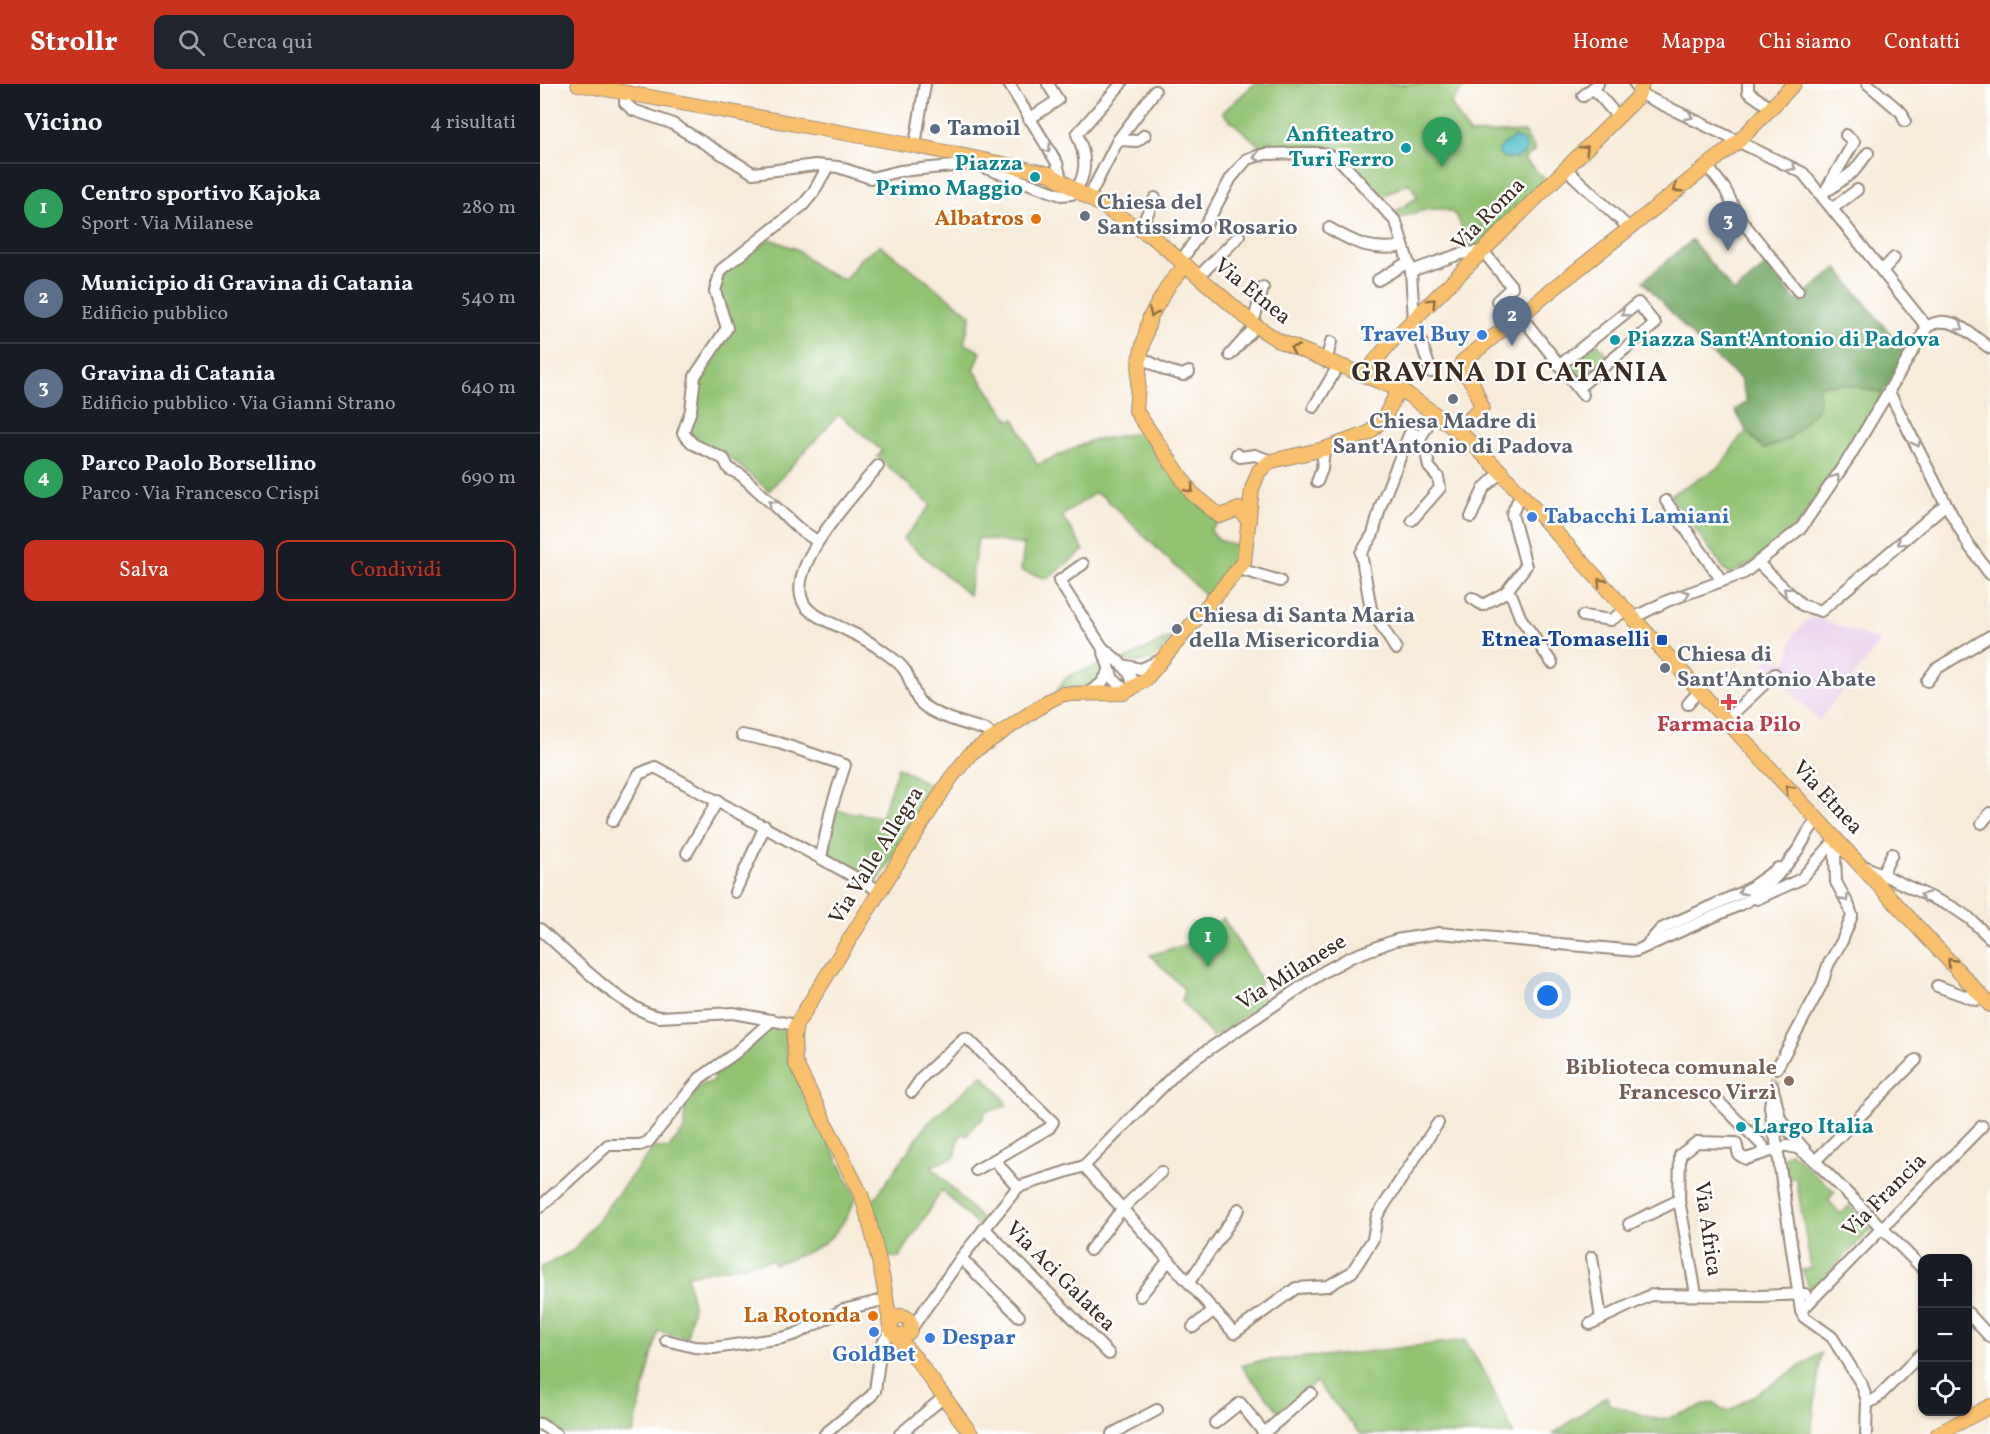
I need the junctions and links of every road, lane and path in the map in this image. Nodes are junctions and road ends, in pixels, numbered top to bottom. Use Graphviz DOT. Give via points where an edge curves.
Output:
graph roads {
  1 [pos="578,84"];
  2 [pos="925,84"];
  3 [pos="1009,84"];
  4 [pos="1048,84"];
  5 [pos="1121,84"];
  6 [pos="1748,84"];
  7 [pos="1794,84"];
  8 [pos="1868,84"];
  9 [pos="1595,86"];
  10 [pos="1639,86"];
  11 [pos="1155,91"];
  12 [pos="626,93"];
  13 [pos="1583,96"];
  14 [pos="1771,108"];
  15 [pos="1618,117"];
  16 [pos="1029,119"];
  17 [pos="1905,121"];
  18 [pos="1145,135"];
  19 [pos="1846,135"];
  20 [pos="1740,140"];
  21 [pos="1118,141"];
  22 [pos="915,146"];
  23 [pos="1868,153"];
  24 [pos="828,166"];
  25 [pos="1707,166"];
  26 [pos="1566,169"];
  27 [pos="1061,179"];
  28 [pos="1077,189"];
  29 [pos="1857,190"];
  30 [pos="1823,195"];
  31 [pos="1089,197"];
  32 [pos="1155,198"];
  33 [pos="1833,208"];
  34 [pos="1329,228"];
  35 [pos="1629,228"];
  36 [pos="1140,229"];
  37 [pos="1239,236"];
  38 [pos="1403,246"];
  39 [pos="1476,254"];
  40 [pos="1894,258"];
  41 [pos="1183,263"];
  42 [pos="1410,267"];
  43 [pos="1882,271"];
  44 [pos="1199,276"];
  45 [pos="1378,280"];
  46 [pos="1263,288"];
  47 [pos="1798,291"];
  48 [pos="1497,301"];
  49 [pos="1521,316"];
  50 [pos="1414,320"];
  51 [pos="1255,324"];
  52 [pos="1927,327"];
  53 [pos="1331,342"];
  54 [pos="1990,348"];
  55 [pos="1230,355"];
  56 [pos="1140,357"];
  57 [pos="1332,364"];
  58 [pos="1560,365"];
  59 [pos="1189,372"];
  60 [pos="1431,372"];
  61 [pos="1364,375"];
  62 [pos="1399,389"];
  63 [pos="1889,392"];
  64 [pos="1314,407"];
  65 [pos="1434,414"];
  66 [pos="1458,431"];
  67 [pos="1421,437"];
  68 [pos="1324,448"];
  69 [pos="1237,454"];
  70 [pos="1271,461"];
  71 [pos="878,466"];
  72 [pos="1501,472"];
  73 [pos="1317,482"];
  74 [pos="1252,489"];
  75 [pos="1521,493"];
  76 [pos="1666,501"];
  77 [pos="1946,504"];
  78 [pos="1234,510"];
  79 [pos="1471,517"];
  80 [pos="1249,520"];
  81 [pos="1412,520"];
  82 [pos="817,541"];
  83 [pos="1758,563"];
  84 [pos="1083,564"];
  85 [pos="1239,569"];
  86 [pos="1990,574"];
  87 [pos="1280,581"];
  88 [pos="1722,581"];
  89 [pos="1506,592"];
  90 [pos="1472,598"];
  91 [pos="1630,614"];
  92 [pos="1583,616"];
  93 [pos="1990,636"];
  94 [pos="1102,647"];
  95 [pos="1396,649"];
  96 [pos="1166,656"];
  97 [pos="1552,663"];
  98 [pos="1122,665"];
  99 [pos="1110,670"];
  100 [pos="1775,674"];
  101 [pos="1927,681"];
  102 [pos="1131,690"];
  103 [pos="1700,690"];
  104 [pos="1086,694"];
  105 [pos="1688,704"];
  106 [pos="1726,720"];
  107 [pos="742,735"];
  108 [pos="989,739"];
  109 [pos="718,800"];
  110 [pos="1990,813"];
  111 [pos="1818,820"];
  112 [pos="613,821"];
  113 [pos="1982,823"];
  114 [pos="765,826"];
  115 [pos="1835,848"];
  116 [pos="687,853"];
  117 [pos="1892,854"];
  118 [pos="821,857"];
  119 [pos="1791,859"];
  120 [pos="1862,865"];
  121 [pos="1882,874"];
  122 [pos="880,891"];
  123 [pos="735,892"];
  124 [pos="1746,902"];
  125 [pos="540,929"];
  126 [pos="1990,938"];
  127 [pos="1644,948"];
  128 [pos="1937,986"];
  129 [pos="1986,1000"];
  130 [pos="772,1020"];
  131 [pos="796,1025"];
  132 [pos="1916,1060"];
  133 [pos="1777,1068"];
  134 [pos="912,1092"];
  135 [pos="1718,1100"];
  136 [pos="1438,1124"];
  137 [pos="1982,1126"];
  138 [pos="1782,1141"];
  139 [pos="1763,1151"];
  140 [pos="994,1160"];
  141 [pos="1814,1160"];
  142 [pos="1084,1166"];
  143 [pos="976,1170"];
  144 [pos="1161,1172"];
  145 [pos="1018,1187"];
  146 [pos="1679,1200"];
  147 [pos="540,1207"];
  148 [pos="1123,1208"];
  149 [pos="1239,1209"];
  150 [pos="1629,1224"];
  151 [pos="1881,1227"];
  152 [pos="984,1228"];
  153 [pos="1090,1250"];
  154 [pos="1592,1257"];
  155 [pos="961,1258"];
  156 [pos="1169,1260"];
  157 [pos="1918,1263"];
  158 [pos="1189,1282"];
  159 [pos="1696,1294"];
  160 [pos="1799,1294"];
  161 [pos="1815,1294"];
  162 [pos="1140,1296"];
  163 [pos="887,1299"];
  164 [pos="1214,1310"];
  165 [pos="1801,1311"];
  166 [pos="1019,1316"];
  167 [pos="1972,1317"];
  168 [pos="1600,1319"];
  169 [pos="908,1323"];
  170 [pos="1590,1324"];
  171 [pos="1193,1327"];
  172 [pos="892,1330"];
  173 [pos="1989,1335"];
  174 [pos="666,1340"];
  175 [pos="1108,1354"];
  176 [pos="1918,1358"];
  177 [pos="917,1360"];
  178 [pos="1311,1393"];
  179 [pos="945,1396"];
  180 [pos="1867,1404"];
  181 [pos="1989,1406"];
  182 [pos="1157,1410"];
  183 [pos="1215,1423"];
  184 [pos="540,1424"];
  185 [pos="1264,1433"];
  186 [pos="556,1434"];
  187 [pos="825,1434"];
  188 [pos="900,1434"];
  189 [pos="971,1434"];
  190 [pos="1112,1434"];
  191 [pos="1866,1434"];
  192 [pos="1938,1434"];
  1 -- 12 [label="main road, Via Etnea"];
  2 -- 22 [label="street"];
  3 -- 16 [label="street"];
  4 -- 16 [label="street" via="1058,100"];
  5 -- 28 [label="street" via="1077,134 1086,161"];
  6 -- 14 [label="street" via="1748,92"];
  7 -- 14 [label="main road"];
  8 -- 17 [label="street" via="1902,113"];
  9 -- 13 [label="street"];
  9 -- 15 [label="street"];
  10 -- 15 [label="main road, Via Roma" via="1637,98"];
  10 -- 20 [label="street, one-way"];
  11 -- 21 [label="street"];
  12 -- 22 [label="main road, Via Etnea"];
  12 -- 24 [label="street" via="625,103 633,110 670,123 753,172"];
  14 -- 20 [label="main road"];
  26 -- 15 [label="main road, Via Roma, one-way"];
  16 -- 27 [label="street, one-way" via="1057,163"];
  18 -- 21 [label="street" via="1137,141"];
  19 -- 30 [label="street" via="1854,142"];
  20 -- 25 [label="main road"];
  20 -- 30 [label="street, one-way" via="1803,173"];
  21 -- 31 [label="street"];
  22 -- 27 [label="main road, Via Etnea"];
  23 -- 30 [label="street" via="1854,171"];
  24 -- 28 [label="street" via="871,178 900,171 974,165 1061,195"];
  82 -- 24 [label="street, one-way" via="729,469 724,459 687,438 683,429 689,419 695,376 727,328 715,291 721,270 803,205"];
  25 -- 35 [label="main road, one-way"];
  25 -- 47 [label="street" via="1725,189 1738,216"];
  26 -- 35 [label="street"];
  26 -- 39 [label="main road, Via Roma"];
  27 -- 28 [label="main road, Via Etnea"];
  28 -- 31 [label="main road, Via Etnea"];
  29 -- 33 [label="street"];
  30 -- 33 [label="street"];
  31 -- 36 [label="main road, Via Etnea"];
  32 -- 36 [label="street"];
  33 -- 43 [label="street"];
  34 -- 38 [label="street" via="1382,250"];
  35 -- 49 [label="main road"];
  36 -- 41 [label="main road, Via Etnea"];
  37 -- 44 [label="street"];
  38 -- 41 [label="street, one-way" via="1393,218 1339,159 1322,153 1266,154 1247,159 1231,178"];
  38 -- 42 [label="street"];
  39 -- 42 [label="street"];
  39 -- 48 [label="street" via="1512,288"];
  50 -- 39 [label="main road, Via Roma, one-way"];
  40 -- 43 [label="street"];
  41 -- 44 [label="main road, Via Etnea"];
  41 -- 56 [label="main road, one-way" via="1150,317"];
  42 -- 45 [label="street"];
  42 -- 50 [label="street"];
  43 -- 52 [label="street"];
  44 -- 51 [label="main road, Via Etnea"];
  46 -- 51 [label="street"];
  49 -- 58 [label="street"];
  49 -- 66 [label="main road" via="1462,362 1461,368 1482,407"];
  50 -- 60 [label="street"];
  50 -- 61 [label="main road, Via Roma"];
  51 -- 55 [label="street"];
  57 -- 51 [label="main road, Via Etnea, one-way" via="1279,341"];
  52 -- 54 [label="street, one-way" via="1939,321 1952,322"];
  52 -- 63 [label="street"];
  53 -- 57 [label="street"];
  56 -- 59 [label="street" via="1165,370 1183,375"];
  56 -- 78 [label="main road, one-way" via="1136,411 1192,493 1220,516"];
  57 -- 61 [label="main road, Via Etnea"];
  57 -- 64 [label="street"];
  58 -- 58 [label="street, one-way" via="1581,391 1654,324 1638,303"];
  61 -- 62 [label="main road, Via Etnea"];
  62 -- 65 [label="main road, Via Etnea"];
  62 -- 68 [label="main road" via="1384,418 1370,433"];
  63 -- 77 [label="street, one-way"];
  83 -- 63 [label="street, one-way" via="1801,528"];
  65 -- 66 [label="main road, Via Etnea"];
  65 -- 67 [label="street"];
  66 -- 72 [label="main road, Via Etnea"];
  67 -- 81 [label="street" via="1419,446 1426,451 1440,488"];
  67 -- 95 [label="street" via="1411,432 1409,435 1373,534 1361,553 1371,609"];
  68 -- 70 [label="main road"];
  68 -- 73 [label="street"];
  69 -- 70 [label="street"];
  70 -- 74 [label="main road" via="1259,471"];
  71 -- 82 [label="street"];
  72 -- 75 [label="main road, Via Etnea"];
  72 -- 79 [label="street" via="1484,488"];
  74 -- 78 [label="main road"];
  74 -- 80 [label="main road"];
  75 -- 89 [label="street" via="1512,514 1526,566"];
  91 -- 75 [label="main road, Via Etnea, one-way"];
  76 -- 88 [label="street"];
  77 -- 83 [label="street, one-way" via="1821,611 1802,605"];
  77 -- 86 [label="street"];
  78 -- 80 [label="main road" via="1242,511"];
  80 -- 85 [label="main road" via="1246,554"];
  82 -- 108 [label="street" via="806,562 801,586 808,609 896,660 909,672 921,704"];
  83 -- 88 [label="street"];
  84 -- 94 [label="street" via="1059,581"];
  85 -- 87 [label="street"];
  85 -- 96 [label="main road"];
  91 -- 88 [label="street, one-way"];
  89 -- 90 [label="street" via="1483,605"];
  89 -- 97 [label="street"];
  91 -- 92 [label="street" via="1611,620"];
  91 -- 103 [label="main road, Via Etnea"];
  93 -- 101 [label="street" via="1936,669"];
  94 -- 98 [label="street"];
  94 -- 99 [label="street"];
  96 -- 98 [label="street" via="1141,669"];
  96 -- 102 [label="main road"];
  98 -- 102 [label="street" via="1132,677"];
  99 -- 102 [label="street" via="1115,682"];
  99 -- 104 [label="street" via="1101,684"];
  100 -- 106 [label="street"];
  102 -- 104 [label="main road, Via Valle Allegra"];
  103 -- 105 [label="street"];
  103 -- 106 [label="main road, Via Etnea"];
  104 -- 108 [label="main road, Via Valle Allegra" via="1063,694"];
  111 -- 106 [label="main road, Via Etnea, one-way"];
  107 -- 118 [label="street" via="845,765"];
  108 -- 122 [label="main road, Via Valle Allegra" via="971,753 950,779"];
  109 -- 112 [label="street" via="655,767 648,768 639,774"];
  109 -- 114 [label="street"];
  109 -- 116 [label="street"];
  110 -- 113 [label="street"];
  111 -- 115 [label="main road, Via Etnea"];
  111 -- 119 [label="street, Via Milanese"];
  114 -- 118 [label="street"];
  114 -- 123 [label="street"];
  115 -- 120 [label="main road, Via Etnea"];
  115 -- 124 [label="street" via="1797,882"];
  115 -- 133 [label="street, one-way" via="1836,882 1852,916 1822,984"];
  117 -- 121 [label="street"];
  118 -- 122 [label="street"];
  119 -- 124 [label="street, Via Milanese" via="1767,887"];
  119 -- 127 [label="street, one-way" via="1747,890 1661,929"];
  120 -- 121 [label="street"];
  129 -- 120 [label="main road, Via Etnea, one-way"];
  126 -- 121 [label="street, one-way" via="1954,908"];
  122 -- 131 [label="main road, Via Valle Allegra"];
  124 -- 127 [label="street, Via Milanese"];
  125 -- 130 [label="street" via="627,1003 648,1015 733,1013"];
  127 -- 142 [label="street, Via Milanese" via="1627,952 1440,933 1375,946 1325,971 1182,1068"];
  128 -- 129 [label="street"];
  130 -- 131 [label="street"];
  130 -- 147 [label="street" via="700,1078 648,1142 608,1145"];
  131 -- 163 [label="main road, Via Valle Allegra" via="795,1062 862,1197"];
  132 -- 141 [label="street"];
  134 -- 140 [label="street" via="923,1076 964,1038 968,1039 1053,1122"];
  135 -- 139 [label="street" via="1763,1146"];
  136 -- 164 [label="street" via="1377,1216 1373,1239 1346,1278 1328,1286 1296,1288 1234,1333"];
  137 -- 151 [label="street, Via Francia"];
  138 -- 139 [label="street"];
  138 -- 141 [label="street"];
  138 -- 160 [label="street"];
  139 -- 146 [label="street, Via Africa" via="1746,1159 1739,1155 1737,1143 1697,1142 1684,1150 1678,1161"];
  140 -- 143 [label="street"];
  140 -- 145 [label="street"];
  141 -- 151 [label="street"];
  142 -- 145 [label="street, Via Milanese"];
  142 -- 148 [label="street"];
  144 -- 148 [label="street"];
  145 -- 152 [label="street"];
  146 -- 150 [label="street"];
  146 -- 159 [label="street, Via Africa"];
  148 -- 153 [label="street"];
  148 -- 156 [label="street"];
  149 -- 158 [label="street"];
  151 -- 157 [label="street"];
  151 -- 161 [label="street, Via Francia"];
  152 -- 155 [label="street"];
  152 -- 175 [label="street, Via Aci Galatea"];
  154 -- 168 [label="street"];
  155 -- 166 [label="street"];
  155 -- 169 [label="street" via="923,1310"];
  156 -- 158 [label="street"];
  156 -- 162 [label="street"];
  158 -- 164 [label="street"];
  159 -- 160 [label="street"];
  159 -- 168 [label="street" via="1651,1295"];
  160 -- 161 [label="street"];
  160 -- 165 [label="street"];
  161 -- 165 [label="street, Via Francia"];
  163 -- 169 [label="main road"];
  163 -- 172 [label="main road, Via Valle Allegra"];
  163 -- 174 [label="street" via="843,1310 782,1338 714,1348"];
  164 -- 171 [label="street"];
  165 -- 180 [label="street" via="1832,1337 1862,1384"];
  167 -- 173 [label="street"];
  168 -- 170 [label="street"];
  169 -- 172 [label="main road" via="903,1336"];
  169 -- 177 [label="main road"];
  172 -- 177 [label="main road"];
  172 -- 187 [label="street" via="881,1346 872,1396"];
  176 -- 180 [label="street"];
  177 -- 179 [label="main road"];
  178 -- 185 [label="street"];
  179 -- 188 [label="street"];
  179 -- 189 [label="main road"];
  180 -- 191 [label="street"];
  181 -- 192 [label="main road"];
  182 -- 190 [label="street"];
  183 -- 185 [label="street" via="1240,1403"];
  184 -- 186 [label="street"];
}
